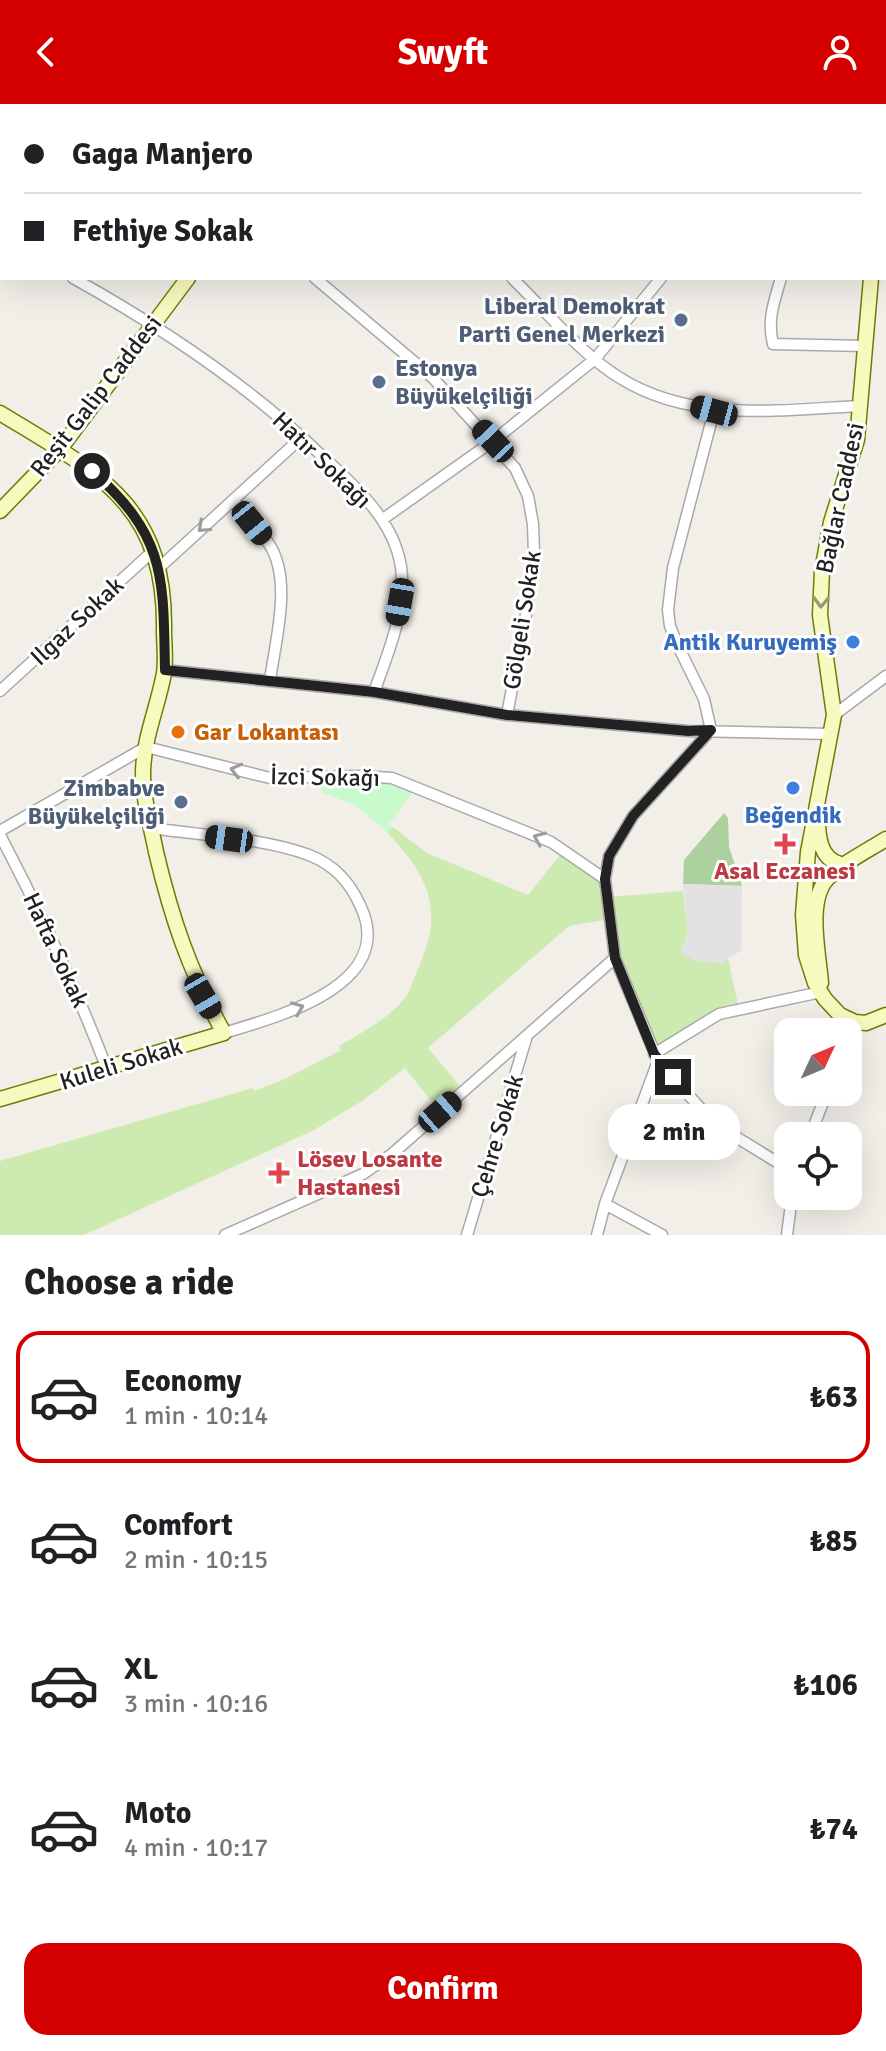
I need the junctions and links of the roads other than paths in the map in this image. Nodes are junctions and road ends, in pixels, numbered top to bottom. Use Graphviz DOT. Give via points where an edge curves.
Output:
graph roads {
  1 [pos="76,280"];
  2 [pos="186,280"];
  3 [pos="317,280"];
  4 [pos="517,280"];
  5 [pos="659,280"];
  6 [pos="780,280"];
  7 [pos="871,280"];
  8 [pos="153,324"];
  9 [pos="864,346"];
  10 [pos="595,359"];
  11 [pos="860,406"];
  12 [pos="714,411"];
  13 [pos="0,413"];
  14 [pos="302,437"];
  15 [pos="493,441"];
  16 [pos="60,449"];
  17 [pos="233,500"];
  18 [pos="0,511"];
  19 [pos="383,519"];
  20 [pos="153,551"];
  21 [pos="160,567"];
  22 [pos="165,670"];
  23 [pos="886,676"];
  24 [pos="270,681"];
  25 [pos="0,691"];
  26 [pos="374,692"];
  27 [pos="507,715"];
  28 [pos="834,715"];
  29 [pos="711,730"];
  30 [pos="832,734"];
  31 [pos="146,747"];
  32 [pos="817,813"];
  33 [pos="151,828"];
  34 [pos="0,833"];
  35 [pos="886,839"];
  36 [pos="846,865"];
  37 [pos="605,879"];
  38 [pos="615,958"];
  39 [pos="821,992"];
  40 [pos="886,1015"];
  41 [pos="845,1018"];
  42 [pos="862,1023"];
  43 [pos="224,1033"];
  44 [pos="527,1037"];
  45 [pos="656,1057"];
  46 [pos="107,1069"];
  47 [pos="0,1099"];
  48 [pos="774,1160"];
  49 [pos="605,1204"];
  50 [pos="790,1210"];
  51 [pos="225,1235"];
  52 [pos="467,1235"];
  53 [pos="597,1235"];
  54 [pos="662,1235"];
  55 [pos="787,1235"];
  1 -- 8 [label="street, Hatır Sokağı"];
  2 -- 8 [label="main road, Reşit Galip Caddesi"];
  3 -- 15 [label="street, Gölgeli Sokak" via="432,377"];
  4 -- 10 [label="street"];
  5 -- 10 [label="street"];
  6 -- 9 [label="street" via="770,314 773,344"];
  7 -- 9 [label="main road, Bağlar Caddesi"];
  8 -- 14 [label="street, Hatır Sokağı" via="245,387"];
  8 -- 16 [label="main road, Reşit Galip Caddesi"];
  9 -- 11 [label="main road, Bağlar Caddesi"];
  10 -- 12 [label="street" via="644,391"];
  10 -- 15 [label="street"];
  11 -- 12 [label="street"];
  11 -- 28 [label="main road, Bağlar Caddesi, one-way" via="857,440 822,571 820,615"];
  12 -- 29 [label="street" via="673,568 668,610"];
  13 -- 16 [label="main road"];
  14 -- 17 [label="street"];
  14 -- 19 [label="street, Hatır Sokağı"];
  15 -- 19 [label="street"];
  15 -- 27 [label="street, Gölgeli Sokak" via="515,468 533,524 529,595"];
  16 -- 18 [label="main road, Reşit Galip Caddesi"];
  16 -- 20 [label="main road" via="115,491"];
  17 -- 21 [label="street, one-way"];
  17 -- 24 [label="street" via="270,546 279,568 282,587"];
  19 -- 26 [label="street, Hatır Sokağı" via="396,546 402,586"];
  20 -- 21 [label="main road"];
  20 -- 25 [label="street, Ilgaz Sokak"];
  21 -- 22 [label="main road"];
  22 -- 24 [label="street"];
  22 -- 31 [label="main road"];
  23 -- 28 [label="street"];
  24 -- 26 [label="street"];
  26 -- 27 [label="street"];
  27 -- 29 [label="street"];
  28 -- 30 [label="main road, Bağlar Caddesi"];
  29 -- 30 [label="street"];
  29 -- 37 [label="street" via="633,816 609,856"];
  30 -- 32 [label="main road, Bağlar Caddesi"];
  31 -- 33 [label="main road" via="144,786"];
  31 -- 34 [label="street"];
  37 -- 31 [label="street, İzci Sokağı, one-way" via="551,842 392,778 270,778"];
  32 -- 36 [label="main road, Bağlar Caddesi" via="823,850 832,862"];
  32 -- 39 [label="main road, Bağlar Caddesi" via="803,915 806,955"];
  33 -- 43 [label="main road" via="184,954"];
  43 -- 33 [label="street, Kuleli Sokak, one-way" via="304,1008 344,982 362,955 368,933 363,911 352,887 334,868 309,856"];
  34 -- 46 [label="street, Hafta Sokak" via="78,993"];
  35 -- 36 [label="main road"];
  36 -- 39 [label="main road" via="828,878 818,899"];
  37 -- 38 [label="street"];
  38 -- 44 [label="street"];
  38 -- 45 [label="street"];
  39 -- 41 [label="main road"];
  39 -- 45 [label="street" via="719,1014"];
  40 -- 42 [label="main road"];
  43 -- 46 [label="main road, Kuleli Sokak"];
  44 -- 51 [label="street" via="363,1174"];
  44 -- 52 [label="street, Çehre Sokak"];
  45 -- 48 [label="street" via="702,1110"];
  45 -- 49 [label="street"];
  46 -- 47 [label="main road, Kuleli Sokak"];
  49 -- 53 [label="street"];
  49 -- 54 [label="street"];
  50 -- 55 [label="street"];
}
